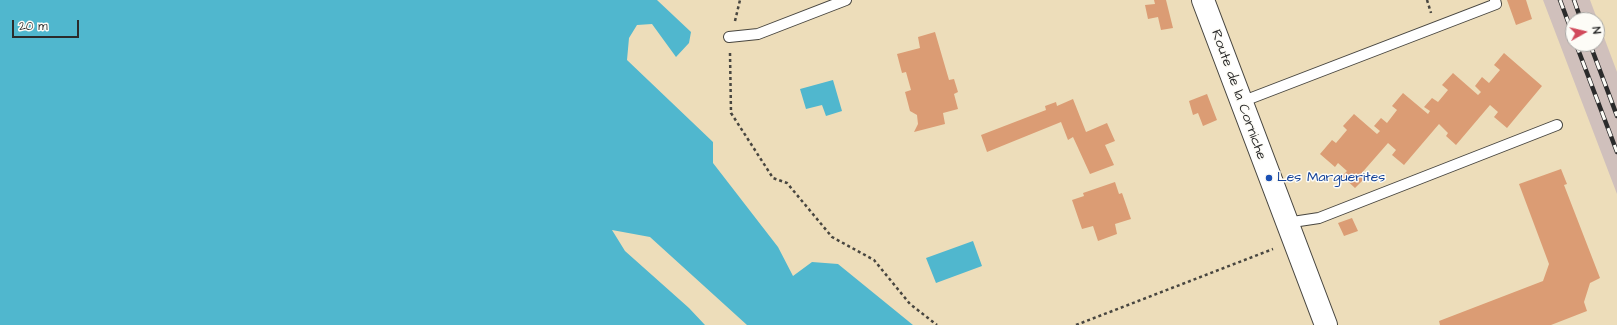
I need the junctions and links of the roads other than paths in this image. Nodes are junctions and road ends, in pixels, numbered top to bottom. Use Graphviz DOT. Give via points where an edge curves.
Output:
graph roads {
  1 [pos="846,0"];
  2 [pos="1203,0"];
  3 [pos="1494,0"];
  4 [pos="729,37"];
  5 [pos="1241,102"];
  6 [pos="1557,125"];
  7 [pos="1290,232"];
  8 [pos="1326,325"];
  1 -- 4 [label="lane" via="758,34"];
  2 -- 5 [label="main road, Route de la Corniche"];
  3 -- 5 [label="lane" via="1496,4"];
  5 -- 7 [label="main road, Route de la Corniche"];
  6 -- 7 [label="lane" via="1319,218"];
  7 -- 8 [label="main road, Route de la Corniche"];
}
